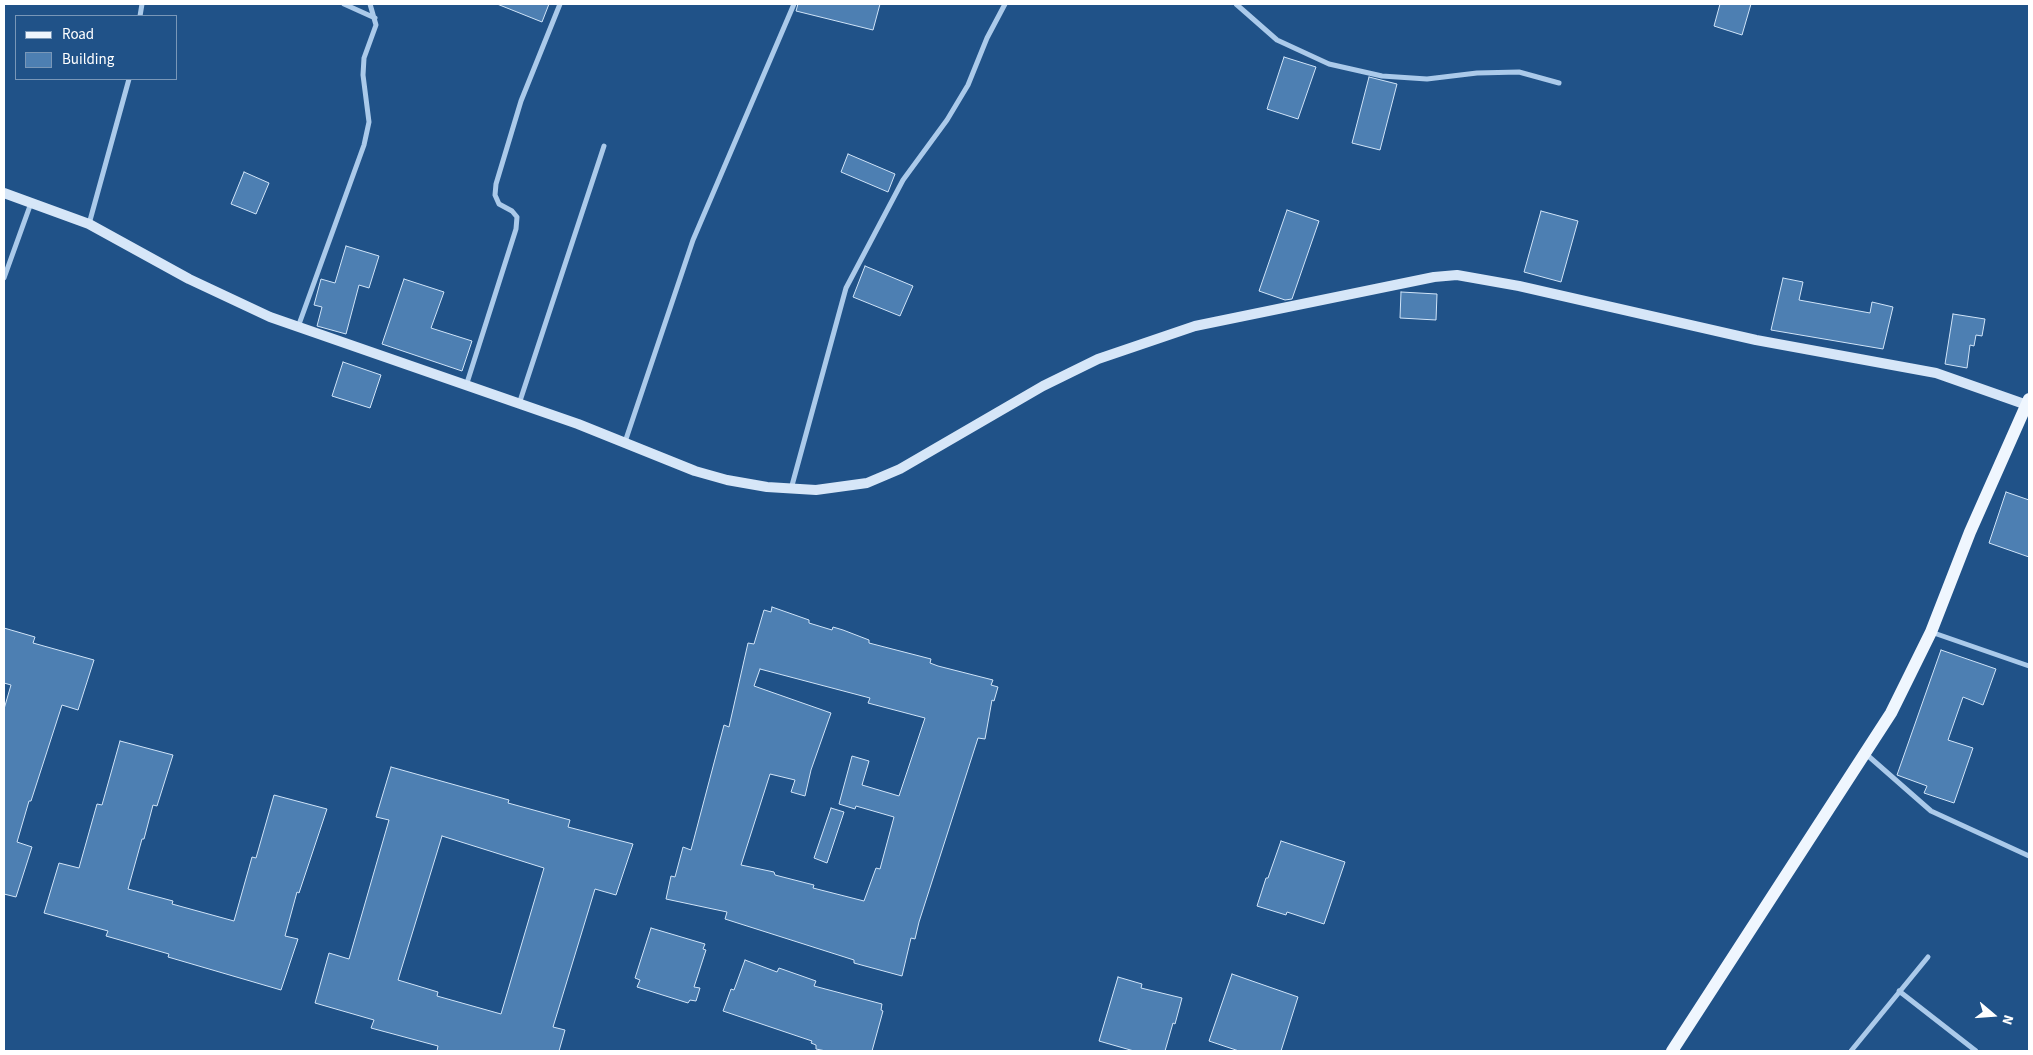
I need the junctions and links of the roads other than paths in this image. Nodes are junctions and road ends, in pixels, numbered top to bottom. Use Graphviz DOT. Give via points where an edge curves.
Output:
graph roads {
  1 [pos="344,4"];
  2 [pos="370,4"];
  3 [pos="560,4"];
  4 [pos="794,4"];
  5 [pos="1005,4"];
  6 [pos="1236,4"];
  7 [pos="375,18"];
  8 [pos="130,80"];
  9 [pos="1559,83"];
  10 [pos="604,146"];
  11 [pos="4,193"];
  12 [pos="31,202"];
  13 [pos="89,224"];
  14 [pos="4,278"];
  15 [pos="298,327"];
  16 [pos="466,386"];
  17 [pos="2028,402"];
  18 [pos="519,405"];
  19 [pos="625,442"];
  20 [pos="790,489"];
  21 [pos="1931,632"];
  22 [pos="2029,666"];
  23 [pos="1865,754"];
  24 [pos="2029,856"];
  25 [pos="1928,956"];
  26 [pos="1899,991"];
  27 [pos="1856,1046"];
  28 [pos="1672,1051"];
  29 [pos="1851,1051"];
  30 [pos="1861,1051"];
  31 [pos="1976,1051"];
  1 -- 7 [label="street"];
  2 -- 7 [label="street"];
  3 -- 16 [label="street" via="521,101 496,184 495,195 499,204 517,218 516,229"];
  4 -- 19 [label="street" via="693,240"];
  5 -- 20 [label="street" via="968,85 947,120 902,180 846,288"];
  6 -- 9 [label="street" via="1277,40 1329,64 1382,76 1427,79 1519,72"];
  7 -- 15 [label="street" via="376,25 364,58 369,122 364,145"];
  8 -- 13 [label="street"];
  10 -- 18 [label="street"];
  11 -- 12 [label="street"];
  12 -- 13 [label="street"];
  12 -- 14 [label="street"];
  13 -- 15 [label="street" via="219,294"];
  15 -- 16 [label="street"];
  16 -- 18 [label="street"];
  17 -- 20 [label="street" via="1936,373 1756,340 1477,278 1442,276 1195,326 1149,340 1098,359 1043,386 900,469 867,483 842,488"];
  17 -- 21 [label="main road" via="1970,532"];
  18 -- 19 [label="street"];
  19 -- 20 [label="street" via="695,471 727,480"];
  21 -- 22 [label="street"];
  21 -- 23 [label="main road" via="1895,705"];
  23 -- 24 [label="street" via="1931,811"];
  23 -- 28 [label="main road"];
  25 -- 26 [label="street"];
  26 -- 27 [label="street"];
  26 -- 31 [label="street"];
  27 -- 29 [label="street"];
  27 -- 30 [label="street"];
}
